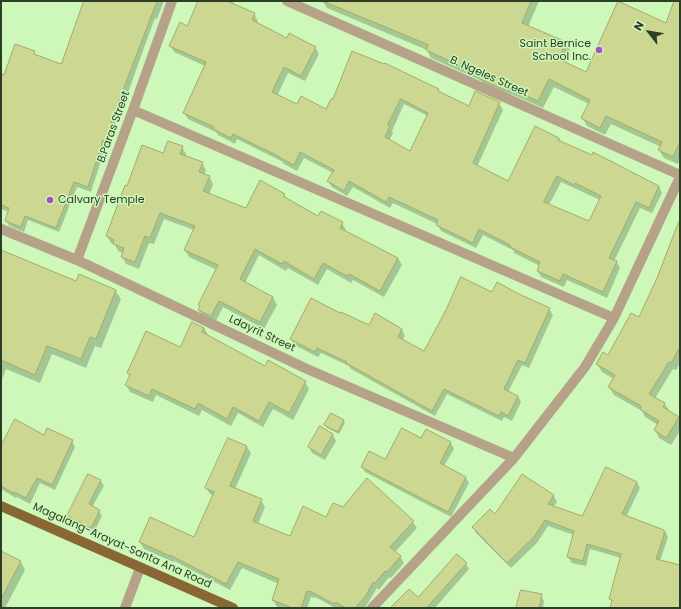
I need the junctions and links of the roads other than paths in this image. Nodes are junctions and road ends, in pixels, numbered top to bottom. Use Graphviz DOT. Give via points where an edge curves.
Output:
graph roads {
  1 [pos="172,1"];
  2 [pos="288,1"];
  3 [pos="133,110"];
  4 [pos="680,176"];
  5 [pos="1,229"];
  6 [pos="77,260"];
  7 [pos="614,318"];
  8 [pos="514,458"];
  9 [pos="1,506"];
  10 [pos="140,568"];
  11 [pos="125,608"];
  12 [pos="233,608"];
  13 [pos="372,608"];
  1 -- 3 [label="street, B.Paras Street"];
  2 -- 4 [label="street, B. Ngeles Street"];
  3 -- 6 [label="street, B.Paras Street"];
  3 -- 7 [label="street"];
  4 -- 7 [label="street"];
  5 -- 6 [label="street, Ldayrit Street"];
  6 -- 8 [label="street, Ldayrit Street" via="307,369"];
  7 -- 8 [label="street" via="585,367"];
  8 -- 13 [label="street"];
  9 -- 10 [label="main road, Magalang-Arayat-Santa Ana Road"];
  10 -- 11 [label="street"];
  10 -- 12 [label="main road, Magalang-Arayat-Santa Ana Road"];
}
